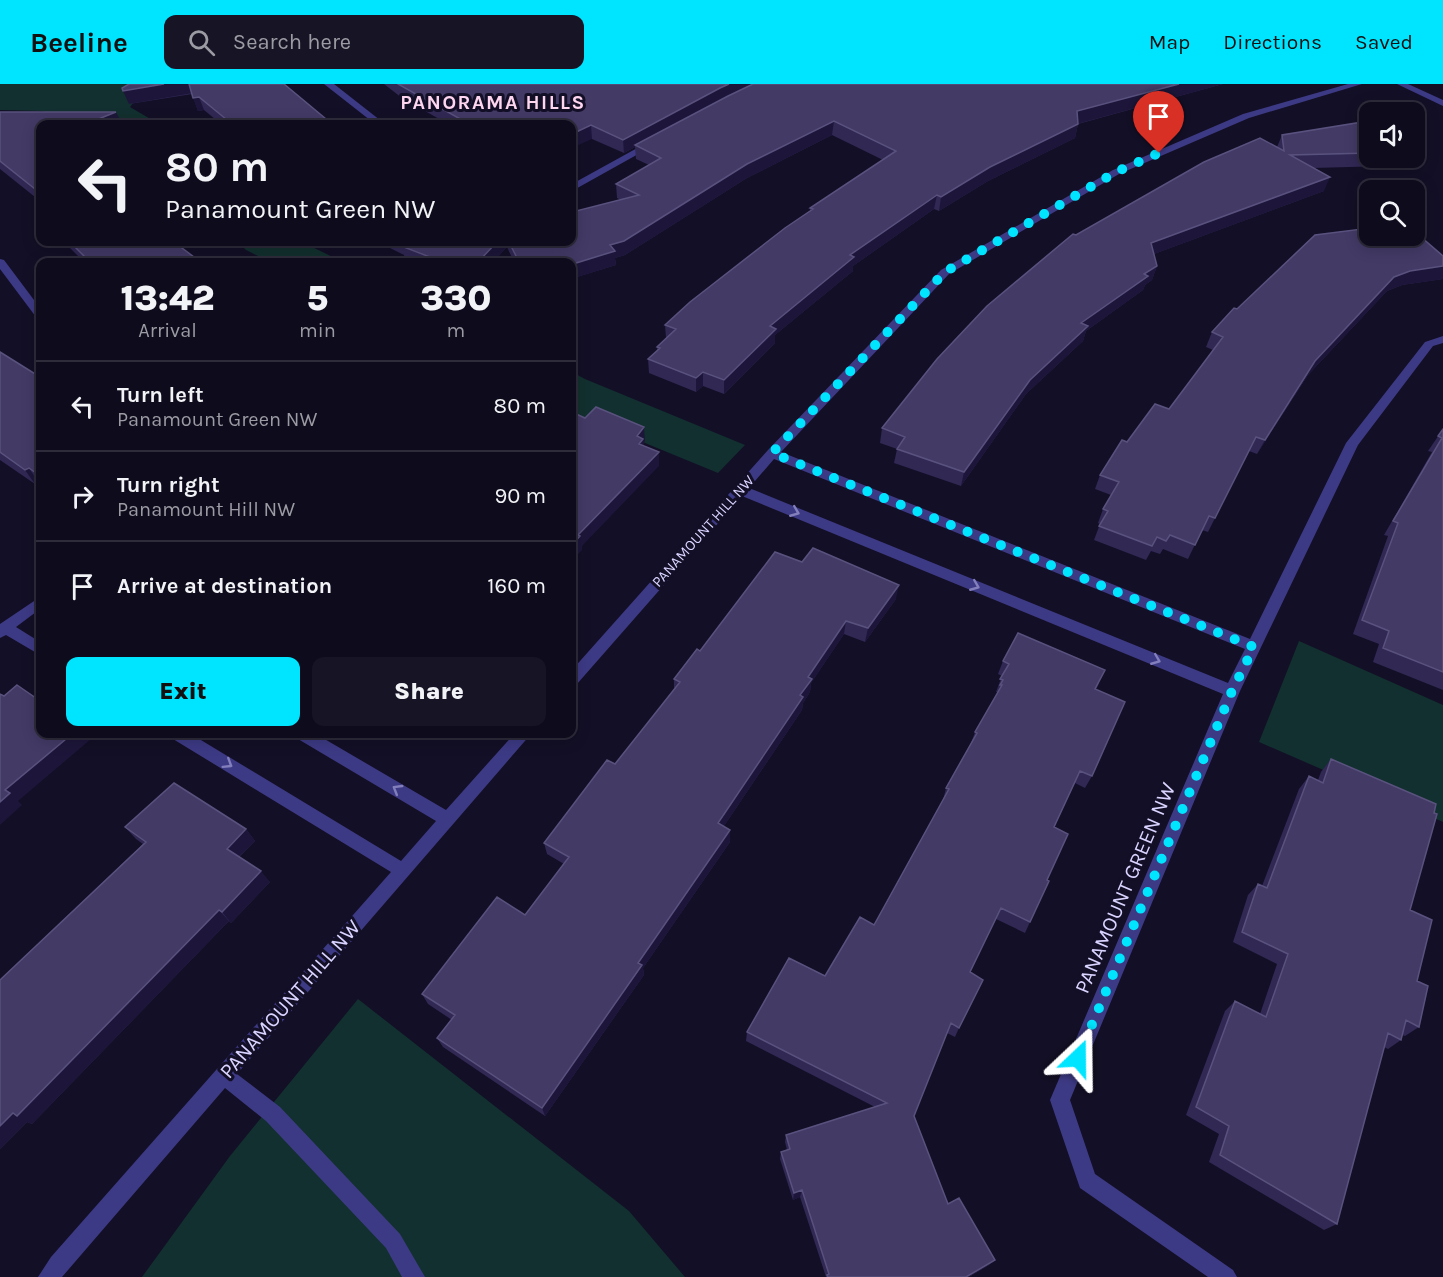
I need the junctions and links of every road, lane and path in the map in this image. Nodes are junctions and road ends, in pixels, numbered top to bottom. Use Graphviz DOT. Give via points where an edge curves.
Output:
graph roads {
  1 [pos="328,84"];
  2 [pos="1358,84"];
  3 [pos="1401,84"];
  4 [pos="1443,103"];
  5 [pos="375,120"];
  6 [pos="663,138"];
  7 [pos="576,186"];
  8 [pos="0,262"];
  9 [pos="36,310"];
  10 [pos="1443,339"];
  11 [pos="772,453"];
  12 [pos="741,490"];
  13 [pos="36,605"];
  14 [pos="3,630"];
  15 [pos="36,647"];
  16 [pos="1254,647"];
  17 [pos="576,676"];
  18 [pos="1232,691"];
  19 [pos="185,738"];
  20 [pos="311,738"];
  21 [pos="520,738"];
  22 [pos="447,819"];
  23 [pos="402,870"];
  24 [pos="224,1075"];
  25 [pos="49,1273"];
  26 [pos="414,1277"];
  27 [pos="1226,1277"];
  1 -- 5 [label="street"];
  2 -- 11 [label="street, PANAMOUNT HILL NW" via="1246,116 1116,172 945,272"];
  3 -- 4 [label="street"];
  6 -- 7 [label="street"];
  8 -- 9 [label="street"];
  10 -- 16 [label="street, PANAMOUNT GREEN NW" via="1429,344 1352,443"];
  11 -- 12 [label="street, PANAMOUNT HILL NW"];
  11 -- 16 [label="street"];
  12 -- 17 [label="street, PANAMOUNT HILL NW"];
  12 -- 18 [label="street, one-way"];
  13 -- 14 [label="street"];
  14 -- 15 [label="street"];
  16 -- 18 [label="street, PANAMOUNT GREEN NW"];
  18 -- 27 [label="street, PANAMOUNT GREEN NW" via="1060,1100 1087,1181"];
  19 -- 23 [label="street, one-way"];
  22 -- 20 [label="street, one-way"];
  21 -- 22 [label="street, PANAMOUNT HILL NW"];
  22 -- 23 [label="street, PANAMOUNT HILL NW"];
  23 -- 24 [label="street, PANAMOUNT HILL NW"];
  24 -- 25 [label="street, PANAMOUNT HILL NW"];
  24 -- 26 [label="street" via="273,1114 386,1233"];
}
